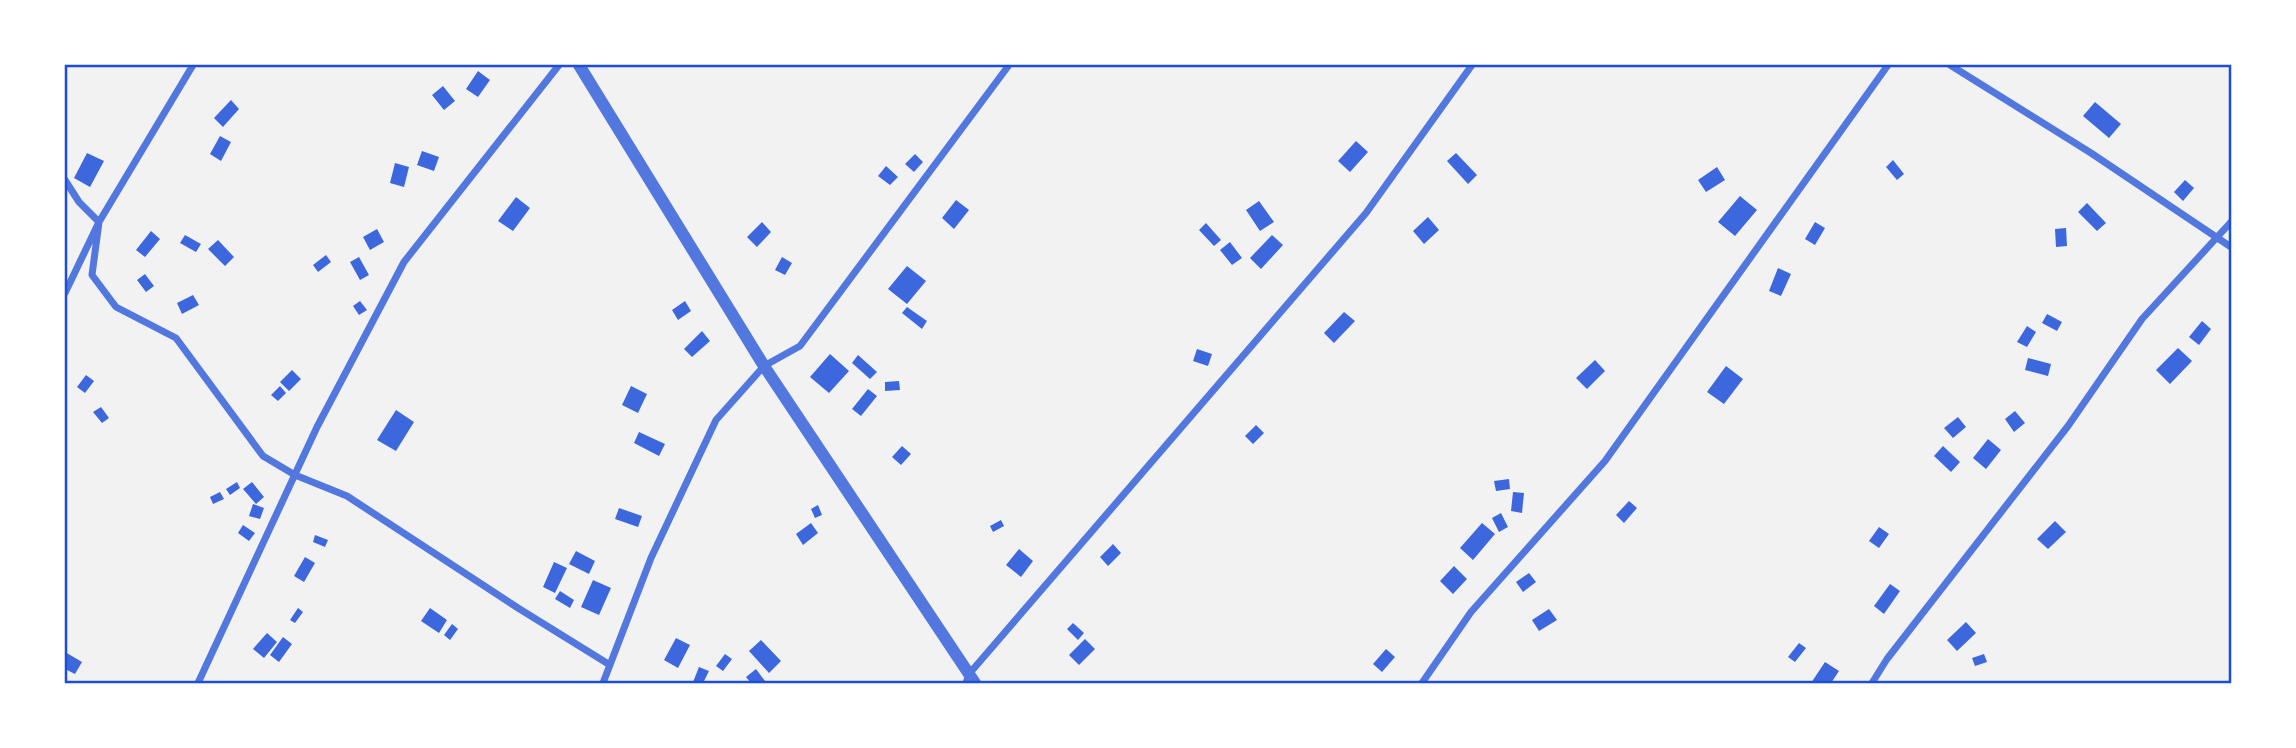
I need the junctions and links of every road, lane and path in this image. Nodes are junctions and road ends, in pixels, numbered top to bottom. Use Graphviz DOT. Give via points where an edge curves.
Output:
graph roads {
  1 [pos="193,65"];
  2 [pos="559,65"];
  3 [pos="579,65"];
  4 [pos="1009,65"];
  5 [pos="1472,65"];
  6 [pos="1888,65"];
  7 [pos="1951,65"];
  8 [pos="65,180"];
  9 [pos="99,222"];
  10 [pos="2231,222"];
  11 [pos="2217,239"];
  12 [pos="2231,247"];
  13 [pos="65,293"];
  14 [pos="764,366"];
  15 [pos="295,475"];
  16 [pos="610,665"];
  17 [pos="970,680"];
  18 [pos="198,683"];
  19 [pos="603,683"];
  20 [pos="1422,683"];
  21 [pos="1872,683"];
  1 -- 9 [label="street"];
  2 -- 15 [label="street" via="404,262"];
  3 -- 14 [label="street"];
  4 -- 14 [label="street" via="800,346"];
  5 -- 17 [label="street" via="1366,213"];
  6 -- 20 [label="street" via="1605,461 1471,612"];
  7 -- 11 [label="street"];
  8 -- 9 [label="street"];
  9 -- 13 [label="street"];
  9 -- 15 [label="street" via="92,275 116,307 176,338 263,456"];
  10 -- 11 [label="street"];
  11 -- 12 [label="street"];
  11 -- 21 [label="street" via="2142,319 2068,426"];
  14 -- 16 [label="street" via="716,420 651,558"];
  14 -- 17 [label="street"];
  15 -- 16 [label="street" via="347,496"];
  15 -- 18 [label="street"];
  16 -- 19 [label="street"];
}
